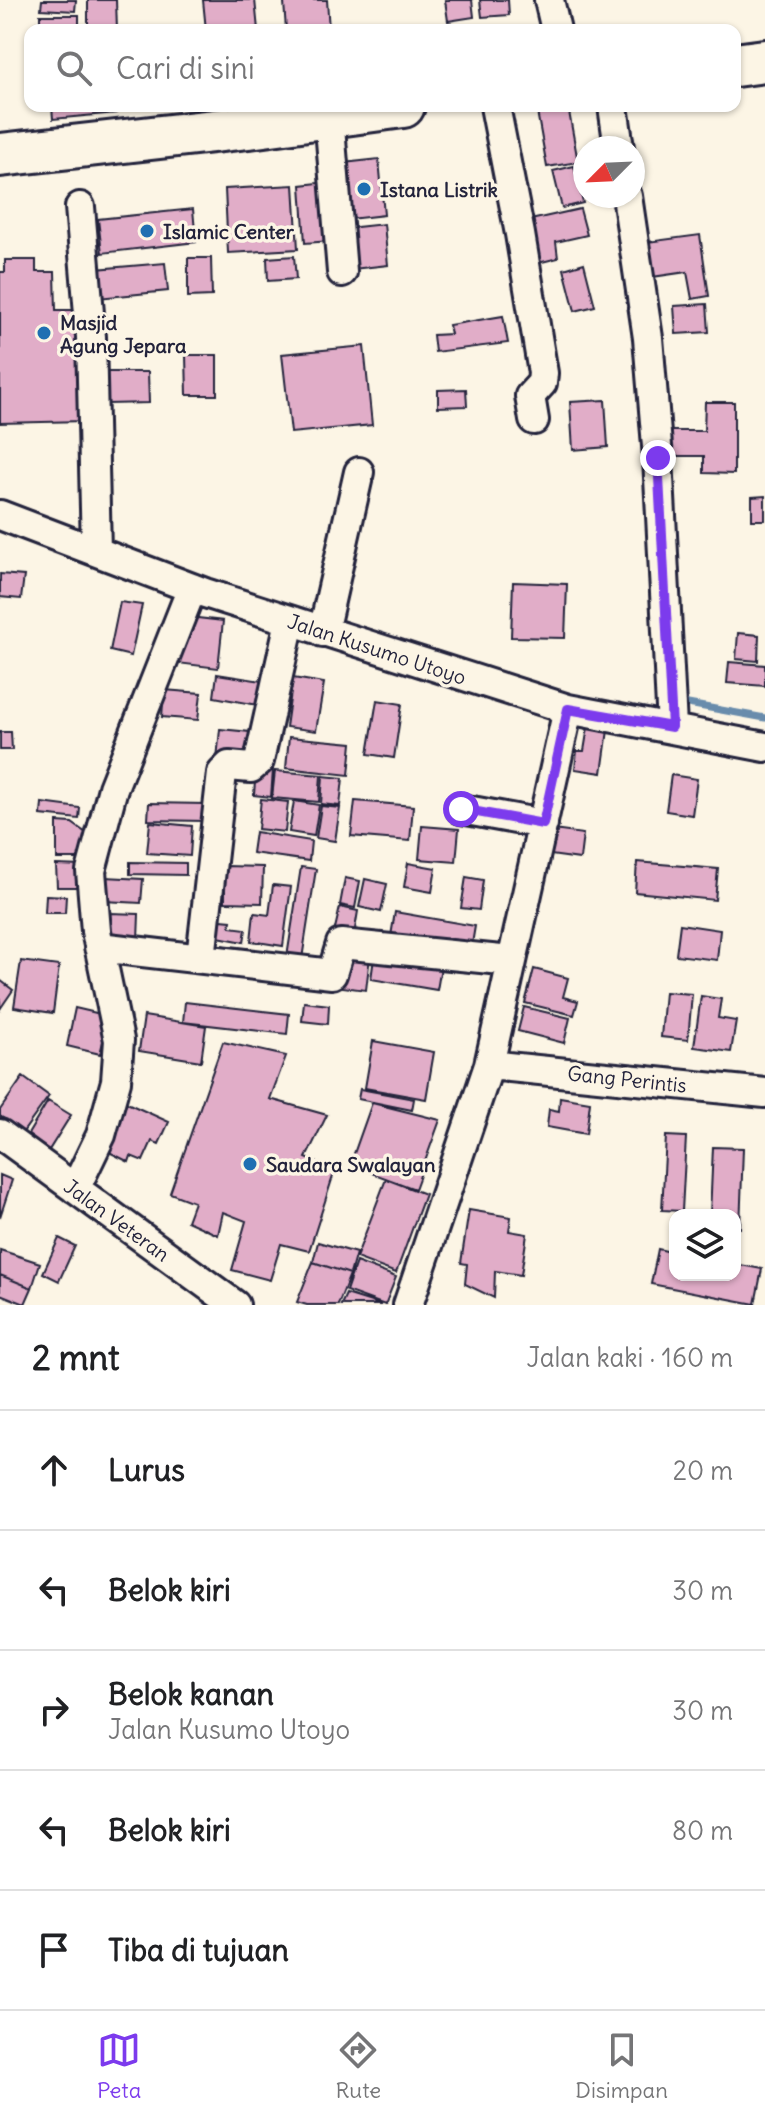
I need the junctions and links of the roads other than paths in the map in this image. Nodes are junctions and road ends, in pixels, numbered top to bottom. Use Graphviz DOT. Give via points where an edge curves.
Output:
graph roads {
  1 [pos="549,0"];
  2 [pos="555,24"];
  3 [pos="765,61"];
  4 [pos="741,64"];
  5 [pos="359,112"];
  6 [pos="496,112"];
  7 [pos="614,112"];
  8 [pos="329,116"];
  9 [pos="617,136"];
  10 [pos="0,155"];
  11 [pos="80,207"];
  12 [pos="629,208"];
  13 [pos="342,272"];
  14 [pos="534,420"];
  15 [pos="359,472"];
  16 [pos="0,515"];
  17 [pos="96,551"];
  18 [pos="192,588"];
  19 [pos="290,621"];
  20 [pos="323,632"];
  21 [pos="568,709"];
  22 [pos="672,727"];
  23 [pos="765,747"];
  24 [pos="461,809"];
  25 [pos="543,824"];
  26 [pos="99,947"];
  27 [pos="201,958"];
  28 [pos="511,961"];
  29 [pos="489,1065"];
  30 [pos="765,1093"];
  31 [pos="0,1134"];
  32 [pos="75,1189"];
  33 [pos="222,1301"];
  34 [pos="408,1305"];
  1 -- 2 [label="street"];
  3 -- 4 [label="highway"];
  5 -- 8 [label="highway"];
  6 -- 14 [label="street" via="543,373 542,383 530,396"];
  7 -- 9 [label="street"];
  8 -- 10 [label="highway"];
  8 -- 13 [label="street"];
  11 -- 17 [label="street" via="91,337"];
  12 -- 22 [label="street" via="648,338"];
  15 -- 20 [label="street"];
  16 -- 17 [label="street, Jalan Kusumo Utoyo"];
  17 -- 18 [label="street, Jalan Kusumo Utoyo"];
  18 -- 19 [label="street, Jalan Kusumo Utoyo"];
  18 -- 26 [label="street" via="113,788 91,871"];
  19 -- 20 [label="street, Jalan Kusumo Utoyo"];
  19 -- 27 [label="street" via="259,761 251,768 229,766 222,773"];
  20 -- 21 [label="street, Jalan Kusumo Utoyo"];
  21 -- 22 [label="street, Jalan Kusumo Utoyo"];
  21 -- 25 [label="street"];
  22 -- 23 [label="street, Jalan Kusumo Utoyo"];
  24 -- 25 [label="street"];
  25 -- 28 [label="street"];
  26 -- 27 [label="street"];
  26 -- 32 [label="street" via="119,1040 116,1081 101,1135"];
  27 -- 28 [label="street" via="332,974 341,944"];
  28 -- 29 [label="street"];
  29 -- 30 [label="street, Gang Perintis"];
  29 -- 34 [label="street"];
  31 -- 32 [label="street, Jalan Veteran"];
  32 -- 33 [label="street, Jalan Veteran"];
}
